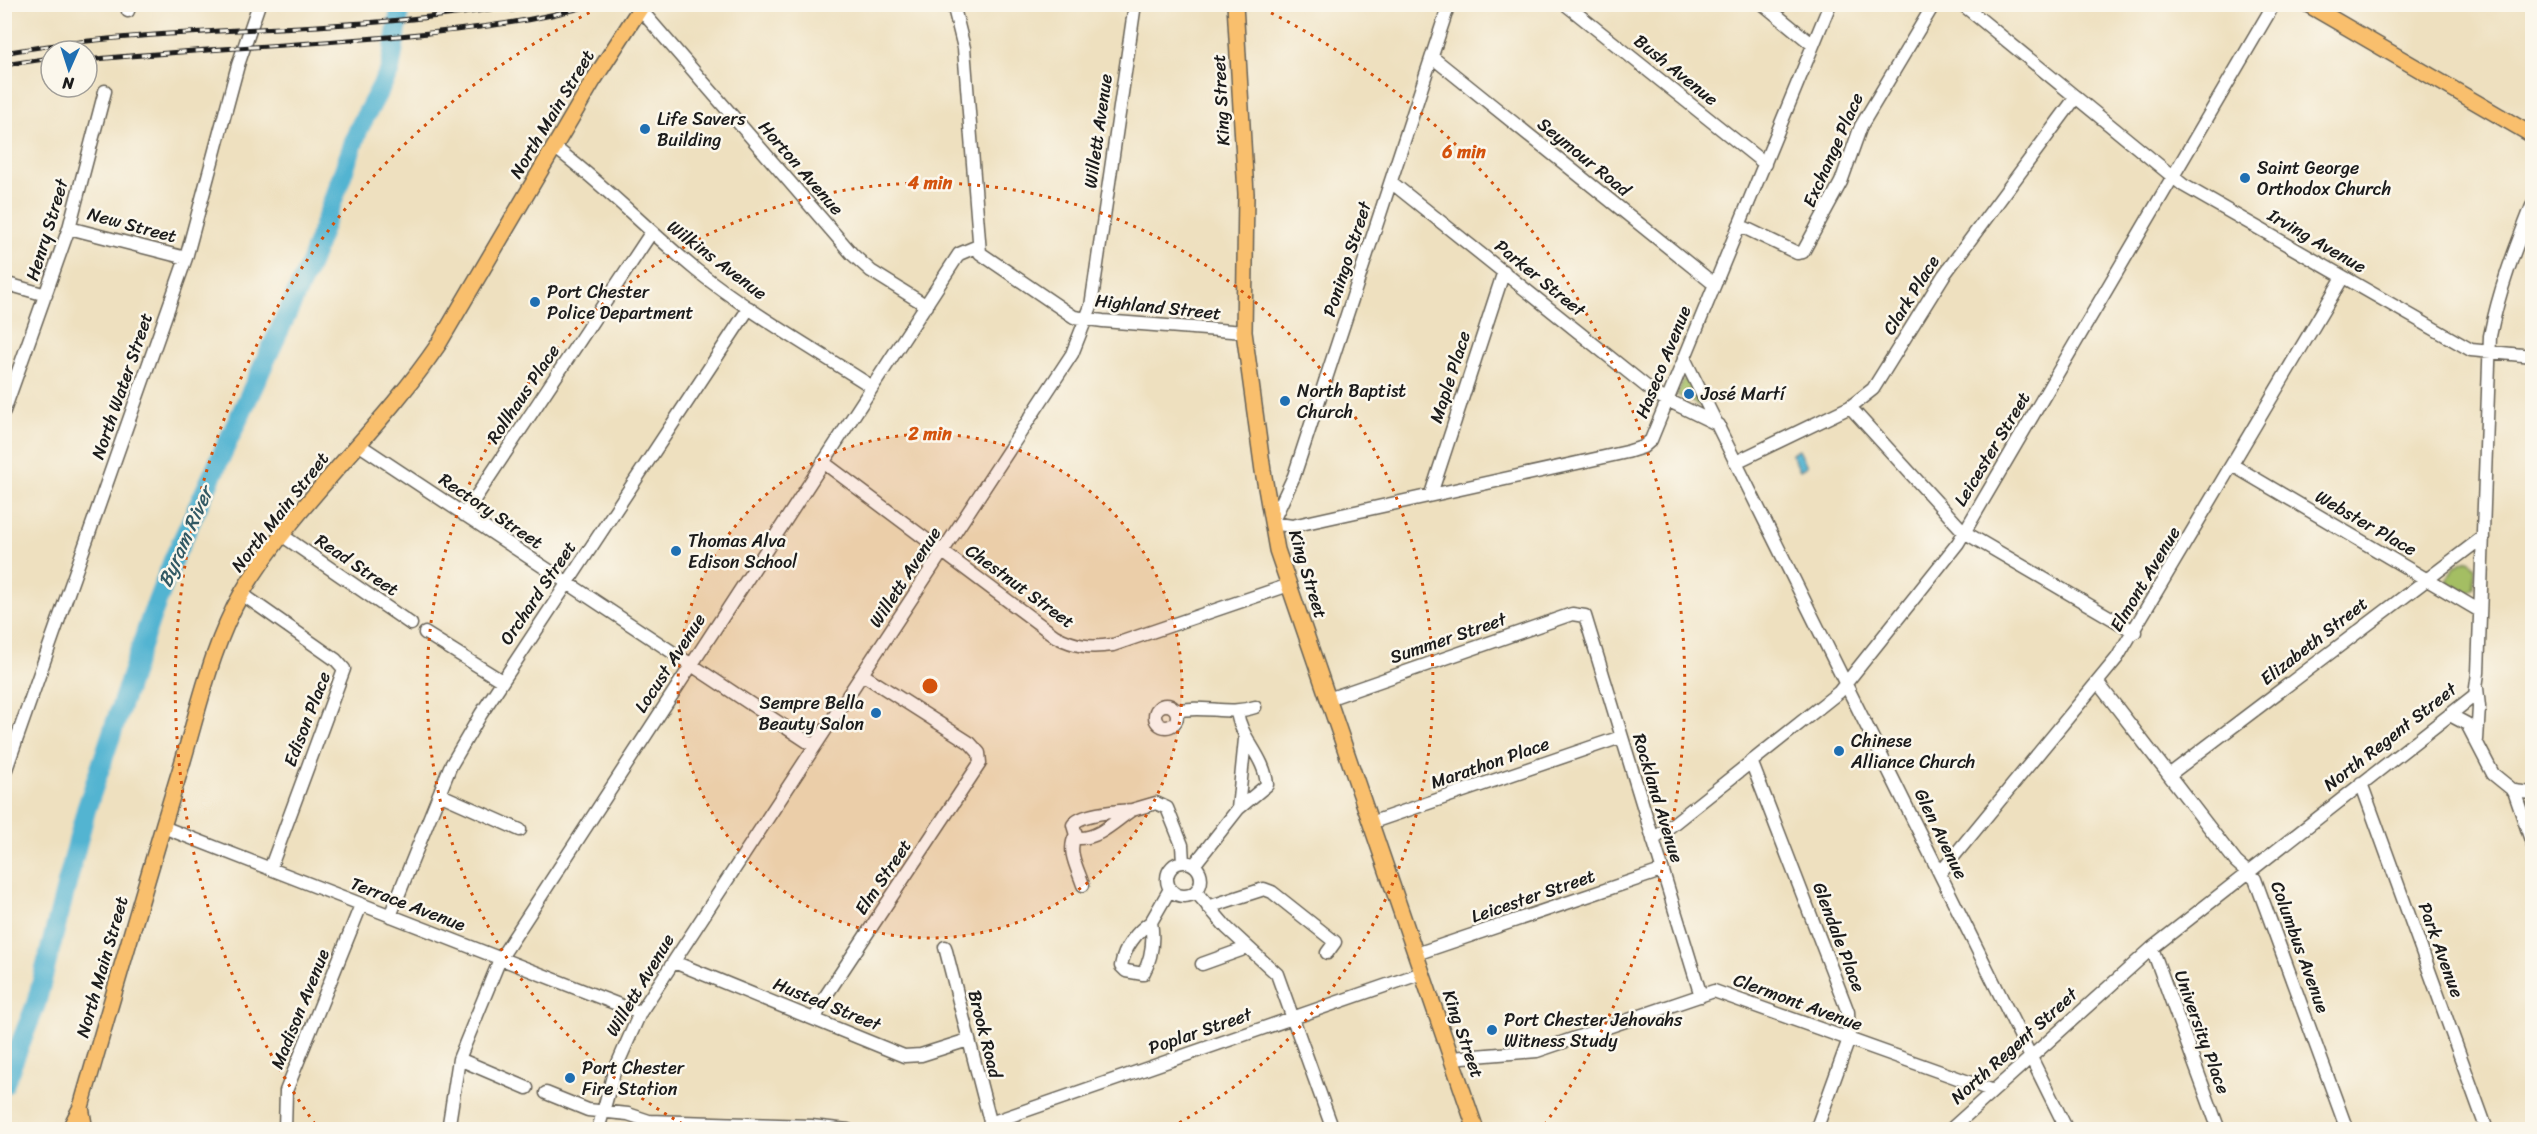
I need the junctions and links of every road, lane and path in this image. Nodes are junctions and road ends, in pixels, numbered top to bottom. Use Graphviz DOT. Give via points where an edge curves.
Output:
graph roads {
  1 [pos="259,4"];
  2 [pos="953,4"];
  3 [pos="1135,4"];
  4 [pos="1235,4"];
  5 [pos="1449,4"];
  6 [pos="1565,4"];
  7 [pos="1763,4"];
  8 [pos="1830,4"];
  9 [pos="1934,4"];
  10 [pos="1962,4"];
  11 [pos="2274,4"];
  12 [pos="2307,4"];
  13 [pos="642,7"];
  14 [pos="1813,45"];
  15 [pos="1432,57"];
  16 [pos="105,91"];
  17 [pos="2076,98"];
  18 [pos="2532,135"];
  19 [pos="554,147"];
  20 [pos="1765,164"];
  21 [pos="2174,178"];
  22 [pos="1391,182"];
  23 [pos="2532,206"];
  24 [pos="1739,225"];
  25 [pos="69,228"];
  26 [pos="651,233"];
  27 [pos="978,246"];
  28 [pos="186,258"];
  29 [pos="1504,271"];
  30 [pos="2343,277"];
  31 [pos="4,283"];
  32 [pos="1714,284"];
  33 [pos="46,295"];
  34 [pos="927,306"];
  35 [pos="749,308"];
  36 [pos="1087,319"];
  37 [pos="1244,332"];
  38 [pos="2490,352"];
  39 [pos="2532,356"];
  40 [pos="1684,358"];
  41 [pos="871,386"];
  42 [pos="1668,400"];
  43 [pos="1851,407"];
  44 [pos="4,411"];
  45 [pos="1719,425"];
  46 [pos="358,444"];
  47 [pos="823,462"];
  48 [pos="1736,462"];
  49 [pos="2234,466"];
  50 [pos="1431,495"];
  51 [pos="464,515"];
  52 [pos="1272,523"];
  53 [pos="1964,532"];
  54 [pos="283,536"];
  55 [pos="2483,537"];
  56 [pos="942,552"];
  57 [pos="2424,579"];
  58 [pos="566,583"];
  59 [pos="1289,585"];
  60 [pos="242,594"];
  61 [pos="2480,611"];
  62 [pos="1579,613"];
  63 [pos="411,624"];
  64 [pos="2135,632"];
  65 [pos="425,633"];
  66 [pos="691,663"];
  67 [pos="862,675"];
  68 [pos="502,681"];
  69 [pos="1846,682"];
  70 [pos="2098,683"];
  71 [pos="2477,687"];
  72 [pos="1328,699"];
  73 [pos="1255,707"];
  74 [pos="1176,711"];
  75 [pos="1237,711"];
  76 [pos="2450,715"];
  77 [pos="1621,737"];
  78 [pos="1245,740"];
  79 [pos="2477,740"];
  80 [pos="814,746"];
  81 [pos="1751,761"];
  82 [pos="2169,775"];
  83 [pos="4,776"];
  84 [pos="2361,783"];
  85 [pos="2514,791"];
  86 [pos="2532,793"];
  87 [pos="439,794"];
  88 [pos="1238,809"];
  89 [pos="1132,810"];
  90 [pos="1370,823"];
  91 [pos="163,827"];
  92 [pos="520,830"];
  93 [pos="1076,835"];
  94 [pos="1653,840"];
  95 [pos="2532,843"];
  96 [pos="1189,864"];
  97 [pos="270,869"];
  98 [pos="1661,871"];
  99 [pos="2248,871"];
  100 [pos="1940,873"];
  101 [pos="1083,885"];
  102 [pos="1170,889"];
  103 [pos="1196,892"];
  104 [pos="361,905"];
  105 [pos="1208,907"];
  106 [pos="390,916"];
  107 [pos="1152,922"];
  108 [pos="1245,946"];
  109 [pos="945,947"];
  110 [pos="2152,948"];
  111 [pos="1327,953"];
  112 [pos="1416,954"];
  113 [pos="500,959"];
  114 [pos="674,962"];
  115 [pos="1202,964"];
  116 [pos="1422,973"];
  117 [pos="1701,996"];
  118 [pos="640,1013"];
  119 [pos="815,1019"];
  120 [pos="1293,1019"];
  121 [pos="968,1040"];
  122 [pos="1849,1040"];
  123 [pos="2031,1056"];
  124 [pos="1451,1058"];
  125 [pos="459,1059"];
  126 [pos="527,1088"];
  127 [pos="1991,1090"];
  128 [pos="546,1093"];
  129 [pos="81,1107"];
  130 [pos="602,1112"];
  131 [pos="991,1126"];
  132 [pos="69,1130"];
  133 [pos="85,1130"];
  134 [pos="285,1130"];
  135 [pos="448,1130"];
  136 [pos="598,1130"];
  137 [pos="848,1130"];
  138 [pos="1333,1130"];
  139 [pos="1476,1130"];
  140 [pos="1816,1130"];
  141 [pos="1950,1130"];
  142 [pos="2067,1130"];
  143 [pos="2219,1130"];
  144 [pos="2347,1130"];
  145 [pos="2487,1130"];
  1 -- 28 [label="street, North Water Street" via="238,65"];
  2 -- 27 [label="street" via="964,48"];
  3 -- 36 [label="street, Willett Avenue"];
  4 -- 37 [label="main road, King Street" via="1246,194"];
  5 -- 15 [label="street, Poningo Street"];
  6 -- 20 [label="street, Bush Avenue"];
  7 -- 14 [label="street"];
  8 -- 14 [label="street, Haseco Avenue"];
  9 -- 24 [label="street, Exchange Place" via="1861,126 1841,182 1803,252 1797,253"];
  10 -- 17 [label="street, Irving Avenue"];
  11 -- 21 [label="street, Leicester Street"];
  12 -- 18 [label="main road"];
  13 -- 19 [label="main road, North Main Street"];
  13 -- 34 [label="street, Horton Avenue" via="852,254 871,271"];
  14 -- 20 [label="street, Haseco Avenue"];
  15 -- 22 [label="street, Poningo Street"];
  15 -- 32 [label="street, Seymour Road"];
  16 -- 25 [label="street, Henry Street"];
  17 -- 21 [label="street, Irving Avenue"];
  17 -- 43 [label="street, Clark Place" via="1944,275 1873,390"];
  19 -- 26 [label="street, Wilkins Avenue"];
  19 -- 46 [label="main road, North Main Street" via="438,345"];
  20 -- 24 [label="street, Haseco Avenue"];
  21 -- 30 [label="street, Irving Avenue"];
  21 -- 53 [label="street, Leicester Street"];
  22 -- 29 [label="street, Parker Street"];
  22 -- 52 [label="street, Poningo Street" via="1294,476"];
  23 -- 38 [label="street, North Regent Street" via="2496,303"];
  24 -- 32 [label="street, Haseco Avenue"];
  25 -- 28 [label="street, New Street"];
  25 -- 33 [label="street, Henry Street"];
  26 -- 35 [label="street, Wilkins Avenue"];
  26 -- 51 [label="street, Rollhaus Place"];
  27 -- 34 [label="street, Locust Avenue" via="959,254"];
  27 -- 36 [label="street, Highland Street" via="990,262 1074,316"];
  28 -- 83 [label="street, North Water Street"];
  29 -- 42 [label="street, Parker Street"];
  29 -- 50 [label="street, Maple Place"];
  30 -- 38 [label="street, Irving Avenue" via="2471,350"];
  30 -- 49 [label="street, Elmont Avenue"];
  31 -- 33 [label="street"];
  32 -- 40 [label="street, Haseco Avenue"];
  33 -- 44 [label="street, Henry Street"];
  34 -- 41 [label="street, Locust Avenue"];
  35 -- 41 [label="street, Wilkins Avenue"];
  35 -- 58 [label="street, Orchard Street"];
  36 -- 37 [label="street, Highland Street"];
  36 -- 56 [label="street, Willett Avenue" via="1072,354"];
  37 -- 52 [label="main road, King Street"];
  38 -- 39 [label="street, Irving Avenue"];
  38 -- 55 [label="street, North Regent Street"];
  40 -- 42 [label="street, Haseco Avenue"];
  40 -- 45 [label="street, Glen Avenue"];
  41 -- 47 [label="street, Locust Avenue"];
  42 -- 45 [label="street"];
  42 -- 50 [label="street, Haseco Avenue" via="1651,440 1643,447"];
  43 -- 48 [label="street, Clark Place"];
  43 -- 53 [label="street"];
  45 -- 48 [label="street, Glen Avenue"];
  46 -- 51 [label="street, Rectory Street"];
  46 -- 54 [label="main road, North Main Street"];
  47 -- 56 [label="street, Chestnut Street"];
  47 -- 66 [label="street, Locust Avenue"];
  48 -- 69 [label="street, Glen Avenue"];
  49 -- 57 [label="street, Webster Place"];
  49 -- 64 [label="street, Elmont Avenue"];
  50 -- 52 [label="street, Haseco Avenue" via="1292,526"];
  51 -- 58 [label="street, Rectory Street"];
  52 -- 59 [label="main road, King Street"];
  53 -- 64 [label="street"];
  53 -- 69 [label="street, Leicester Street"];
  54 -- 60 [label="main road, North Main Street"];
  54 -- 63 [label="street, Read Street"];
  55 -- 57 [label="street, Elizabeth Street"];
  55 -- 61 [label="street, North Regent Street"];
  56 -- 59 [label="street, Chestnut Street" via="1055,636 1090,648 1113,645"];
  56 -- 67 [label="street, Willett Avenue"];
  57 -- 61 [label="street, Webster Place"];
  57 -- 82 [label="street, Elizabeth Street"];
  58 -- 66 [label="street, Rectory Street"];
  58 -- 68 [label="street, Orchard Street"];
  59 -- 72 [label="main road, King Street"];
  60 -- 91 [label="main road, North Main Street" via="218,647"];
  60 -- 97 [label="street, Edison Place" via="344,669"];
  61 -- 71 [label="street, North Regent Street"];
  62 -- 72 [label="street, Summer Street"];
  62 -- 77 [label="street, Rockland Avenue" via="1588,623"];
  64 -- 70 [label="street, Elmont Avenue"];
  65 -- 68 [label="street"];
  66 -- 80 [label="street, Rectory Street"];
  66 -- 113 [label="street, Locust Avenue"];
  67 -- 80 [label="street, Willett Avenue"];
  67 -- 119 [label="street, Elm Street" via="970,742 980,756 977,769 825,997"];
  68 -- 87 [label="street, Orchard Street" via="450,767"];
  69 -- 81 [label="street, Leicester Street" via="1839,692"];
  69 -- 100 [label="street, Glen Avenue"];
  70 -- 82 [label="street, Columbus Avenue"];
  70 -- 100 [label="street, Elmont Avenue"];
  71 -- 76 [label="street, North Regent Street" via="2469,701"];
  71 -- 79 [label="street"];
  72 -- 90 [label="main road, King Street"];
  73 -- 75 [label="street"];
  74 -- 75 [label="street"];
  75 -- 78 [label="street"];
  76 -- 79 [label="street" via="2467,724"];
  76 -- 84 [label="street, North Regent Street"];
  77 -- 90 [label="street, Marathon Place"];
  77 -- 94 [label="street, Rockland Avenue"];
  78 -- 88 [label="street"];
  78 -- 88 [label="street" via="1257,753 1267,784"];
  79 -- 85 [label="street" via="2493,774"];
  80 -- 114 [label="street, Willett Avenue"];
  81 -- 94 [label="street, Leicester Street"];
  81 -- 122 [label="street, Glendale Place" via="1848,1012"];
  82 -- 99 [label="street, Columbus Avenue" via="2236,862"];
  84 -- 99 [label="street, North Regent Street"];
  84 -- 145 [label="street, Park Avenue"];
  85 -- 86 [label="street"];
  85 -- 95 [label="street"];
  87 -- 92 [label="street"];
  87 -- 106 [label="street, Orchard Street"];
  88 -- 96 [label="street"];
  89 -- 93 [label="street" via="1086,838"];
  89 -- 93 [label="street" via="1080,818 1073,825"];
  89 -- 96 [label="street" via="1156,803 1167,808"];
  90 -- 112 [label="main road, King Street"];
  91 -- 97 [label="street, Terrace Avenue"];
  91 -- 129 [label="main road, North Main Street"];
  93 -- 101 [label="street" via="1071,851"];
  94 -- 98 [label="street, Rockland Avenue"];
  96 -- 102 [label="street" via="1174,866 1169,873"];
  96 -- 103 [label="street" via="1199,870 1202,880"];
  97 -- 104 [label="street, Terrace Avenue"];
  98 -- 112 [label="street, Leicester Street"];
  98 -- 117 [label="street, Rockland Avenue"];
  99 -- 110 [label="street, North Regent Street"];
  99 -- 144 [label="street, Columbus Avenue" via="2255,879"];
  100 -- 123 [label="street, Glen Avenue"];
  102 -- 103 [label="street" via="1185,896"];
  102 -- 107 [label="street"];
  103 -- 105 [label="street"];
  104 -- 106 [label="street, Terrace Avenue"];
  104 -- 134 [label="street, Madison Avenue" via="286,1091"];
  105 -- 108 [label="street"];
  105 -- 111 [label="street" via="1264,889 1272,892 1335,942"];
  106 -- 113 [label="street, Terrace Avenue"];
  108 -- 115 [label="street"];
  108 -- 120 [label="street" via="1277,974"];
  109 -- 121 [label="street, Brook Road"];
  110 -- 123 [label="street, North Regent Street"];
  110 -- 143 [label="street, University Place"];
  112 -- 116 [label="main road, King Street"];
  113 -- 118 [label="street, Terrace Avenue"];
  113 -- 125 [label="street, Locust Avenue"];
  114 -- 118 [label="street, Willett Avenue"];
  114 -- 119 [label="street, Husted Street"];
  116 -- 120 [label="street, Poplar Street"];
  116 -- 124 [label="main road, King Street"];
  117 -- 122 [label="street, Clermont Avenue" via="1714,991"];
  117 -- 124 [label="street, Clermont Avenue" via="1537,1051"];
  118 -- 130 [label="street, Willett Avenue" via="614,1072"];
  119 -- 121 [label="street, Husted Street" via="904,1056 921,1055"];
  120 -- 131 [label="street, Poplar Street"];
  120 -- 138 [label="street"];
  121 -- 131 [label="street, Brook Road"];
  122 -- 127 [label="street, Clermont Avenue"];
  122 -- 140 [label="street, Glendale Place"];
  123 -- 127 [label="street, North Regent Street"];
  123 -- 142 [label="street, Glen Avenue"];
  124 -- 139 [label="main road, King Street"];
  125 -- 126 [label="street"];
  125 -- 135 [label="street, Locust Avenue"];
  127 -- 141 [label="street, North Regent Street"];
  128 -- 130 [label="street"];
  129 -- 132 [label="main road, North Main Street"];
  129 -- 133 [label="main road, North Main Street"];
  130 -- 136 [label="street, Willett Avenue"];
  130 -- 137 [label="street" via="664,1123 799,1125"];
}
